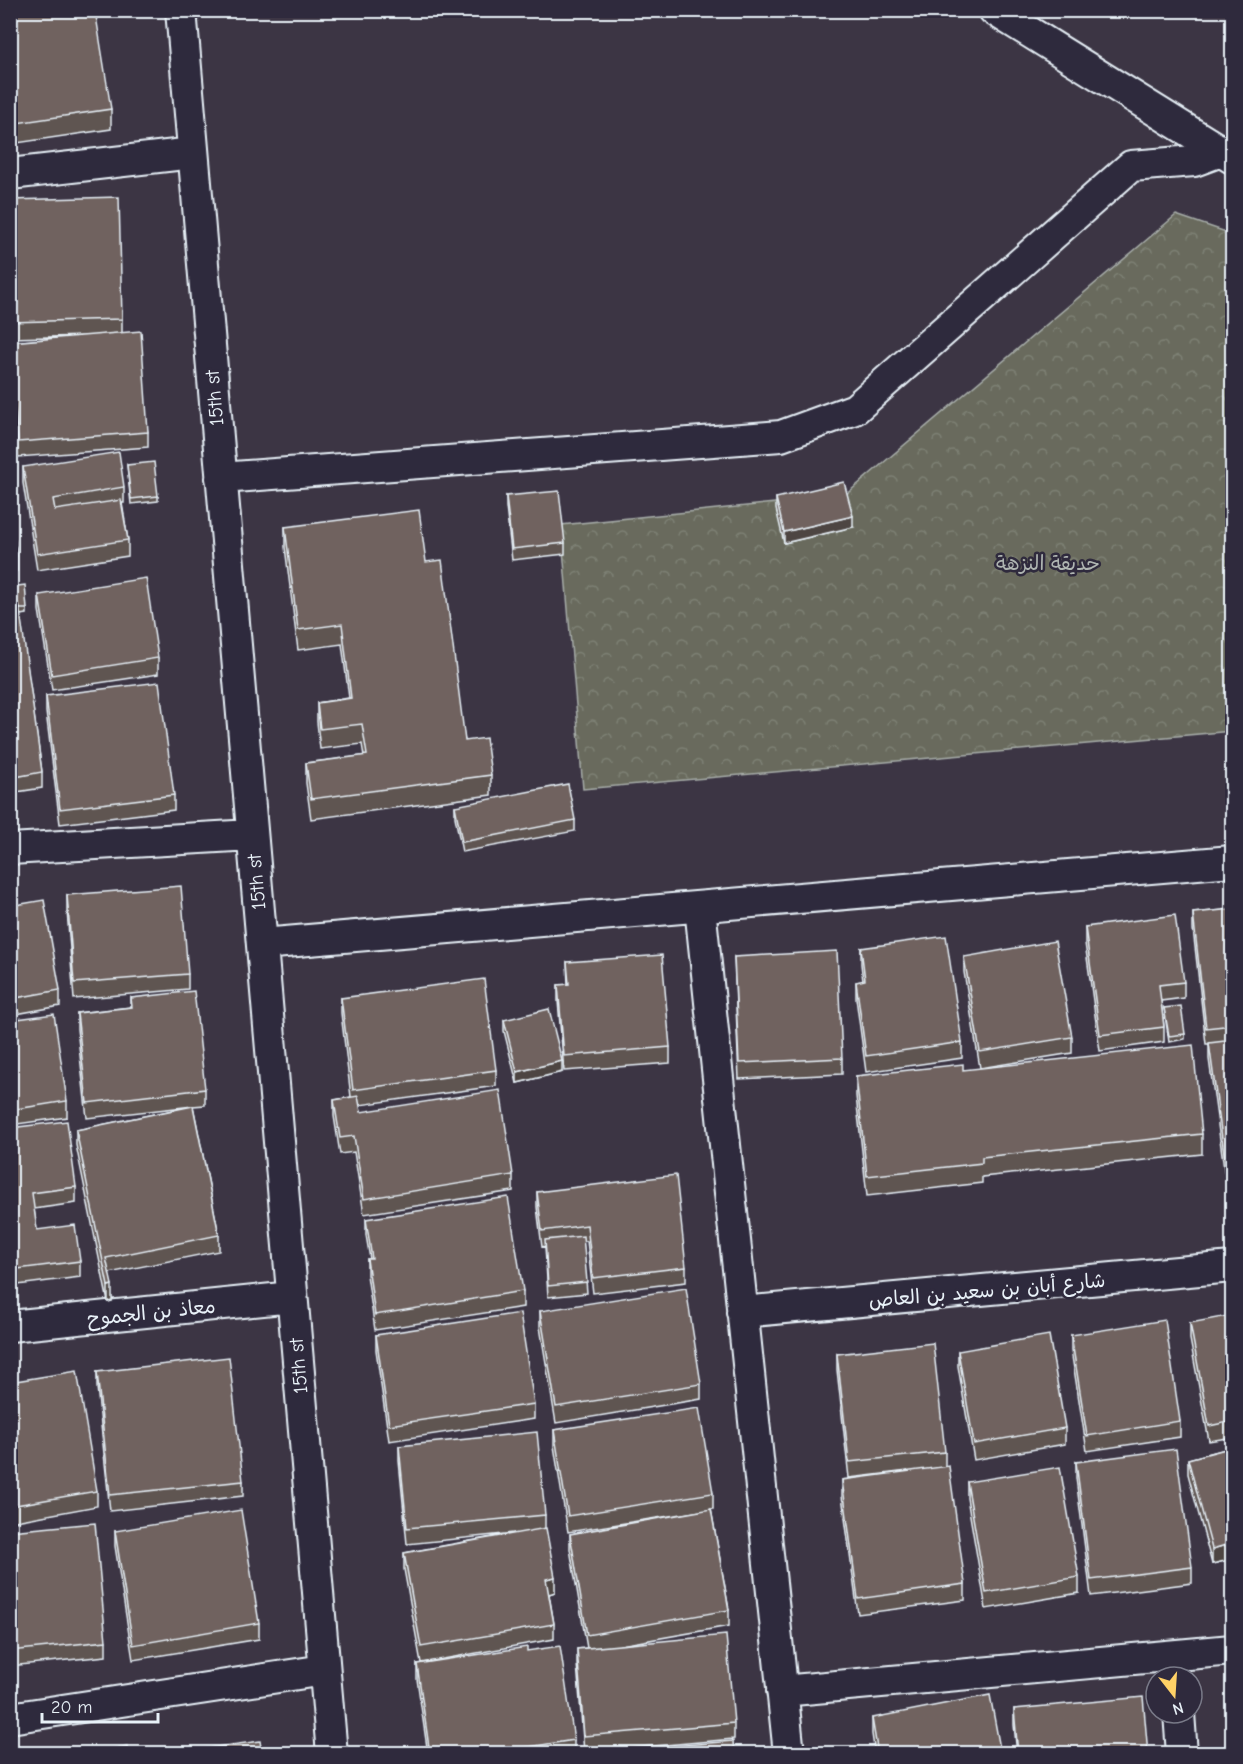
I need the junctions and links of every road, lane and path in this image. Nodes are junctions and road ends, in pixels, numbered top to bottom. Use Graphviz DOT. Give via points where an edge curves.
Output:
graph roads {
  1 [pos="181,10"];
  2 [pos="994,10"];
  3 [pos="193,153"];
  4 [pos="1227,155"];
  5 [pos="10,174"];
  6 [pos="221,478"];
  7 [pos="252,835"];
  8 [pos="10,849"];
  9 [pos="1233,861"];
  10 [pos="700,907"];
  11 [pos="262,944"];
  12 [pos="1233,1268"];
  13 [pos="292,1297"];
  14 [pos="742,1312"];
  15 [pos="10,1326"];
  16 [pos="1233,1650"];
  17 [pos="1178,1665"];
  18 [pos="1144,1668"];
  19 [pos="324,1670"];
  20 [pos="782,1691"];
  21 [pos="10,1718"];
  22 [pos="1180,1725"];
  23 [pos="332,1754"];
  24 [pos="789,1754"];
  25 [pos="1182,1754"];
  1 -- 3 [label="street, 15th st"];
  2 -- 4 [label="street"];
  3 -- 5 [label="street"];
  3 -- 6 [label="street, 15th st"];
  4 -- 6 [label="street" via="1131,166 855,409 781,435"];
  6 -- 7 [label="street, 15th st"];
  7 -- 8 [label="street"];
  7 -- 11 [label="street, 15th st"];
  9 -- 10 [label="street"];
  10 -- 11 [label="street"];
  10 -- 14 [label="street"];
  11 -- 13 [label="street, 15th st"];
  12 -- 14 [label="street, شارع أبان بن سعيد بن العاص"];
  13 -- 15 [label="street, معاذ بن الجموح"];
  13 -- 19 [label="street, 15th st"];
  14 -- 20 [label="street"];
  16 -- 17 [label="street"];
  18 -- 20 [label="street"];
  19 -- 21 [label="street"];
  19 -- 23 [label="street, 15th st"];
  20 -- 24 [label="street"];
  22 -- 25 [label="street"];
}
